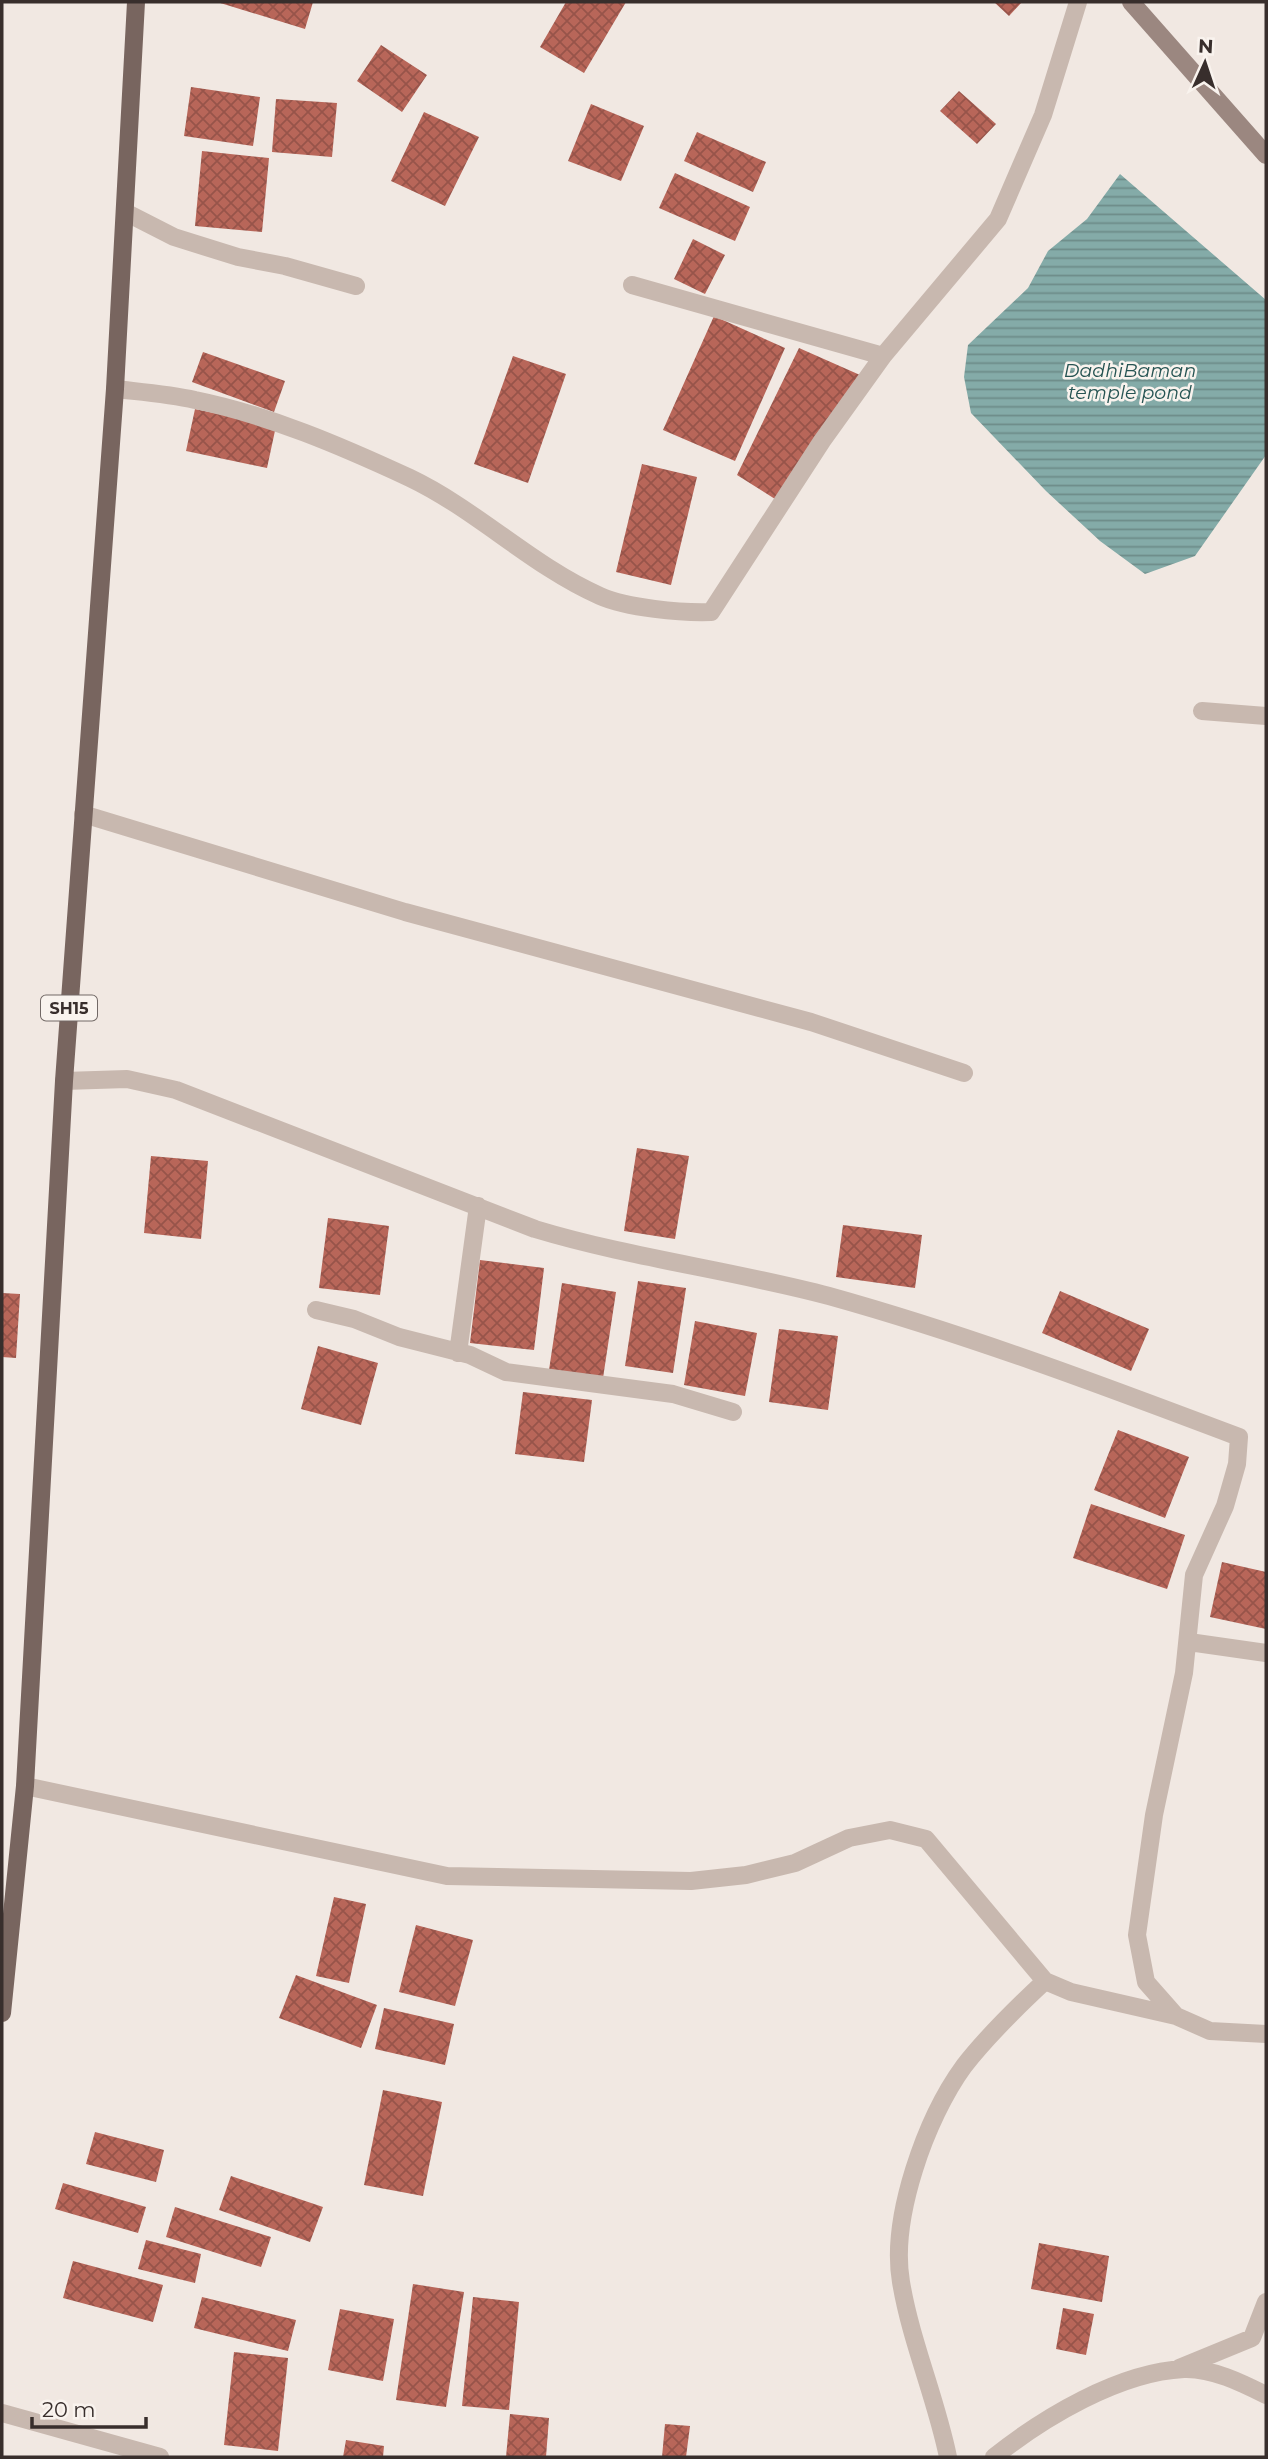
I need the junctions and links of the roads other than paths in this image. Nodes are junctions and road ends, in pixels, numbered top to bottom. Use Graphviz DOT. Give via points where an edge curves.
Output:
graph roads {
  1 [pos="136,2"];
  2 [pos="1078,2"];
  3 [pos="1131,2"];
  4 [pos="1266,155"];
  5 [pos="124,212"];
  6 [pos="632,285"];
  7 [pos="356,286"];
  8 [pos="883,356"];
  9 [pos="115,389"];
  10 [pos="1202,711"];
  11 [pos="1266,716"];
  12 [pos="83,814"];
  13 [pos="964,1073"];
  14 [pos="64,1081"];
  15 [pos="478,1206"];
  16 [pos="316,1310"];
  17 [pos="458,1353"];
  18 [pos="733,1412"];
  19 [pos="1189,1643"];
  20 [pos="1266,1653"];
  21 [pos="25,1786"];
  22 [pos="1045,1981"];
  23 [pos="2,2013"];
  24 [pos="1176,2016"];
  25 [pos="1266,2034"];
  26 [pos="1266,2302"];
  27 [pos="1170,2372"];
  28 [pos="1266,2395"];
  29 [pos="2,2413"];
  30 [pos="160,2457"];
  31 [pos="948,2457"];
  32 [pos="994,2457"];
  1 -- 5 [label="main road, SH15"];
  2 -- 8 [label="street" via="1043,115 998,219"];
  3 -- 4 [label="street"];
  5 -- 7 [label="street" via="187,241"];
  5 -- 9 [label="main road, SH15"];
  6 -- 8 [label="street"];
  8 -- 9 [label="street" via="711,612 603,597 412,479 267,419 194,399"];
  9 -- 12 [label="main road, SH15"];
  10 -- 11 [label="street"];
  12 -- 13 [label="street" via="405,912 811,1022"];
  12 -- 14 [label="main road, SH15"];
  14 -- 15 [label="street" via="127,1079 176,1090"];
  14 -- 21 [label="main road, SH15"];
  15 -- 17 [label="street"];
  15 -- 19 [label="street" via="596,1248 827,1296 972,1338 1240,1437 1225,1506 1194,1575"];
  16 -- 17 [label="street"];
  17 -- 18 [label="street" via="506,1371 673,1394"];
  19 -- 20 [label="street"];
  19 -- 24 [label="street" via="1154,1815 1138,1934 1146,1982"];
  21 -- 22 [label="street" via="447,1875 705,1880 795,1863 849,1838 890,1830 926,1839"];
  21 -- 23 [label="main road, SH15"];
  22 -- 24 [label="street" via="1071,1992"];
  22 -- 31 [label="street" via="999,2024 963,2068 939,2110 908,2188 898,2245 901,2281"];
  24 -- 25 [label="street" via="1210,2032"];
  26 -- 27 [label="street" via="1252,2338"];
  27 -- 28 [label="street" via="1185,2369 1217,2375"];
  27 -- 32 [label="street" via="1126,2382 1076,2402"];
  29 -- 30 [label="street"];
}
